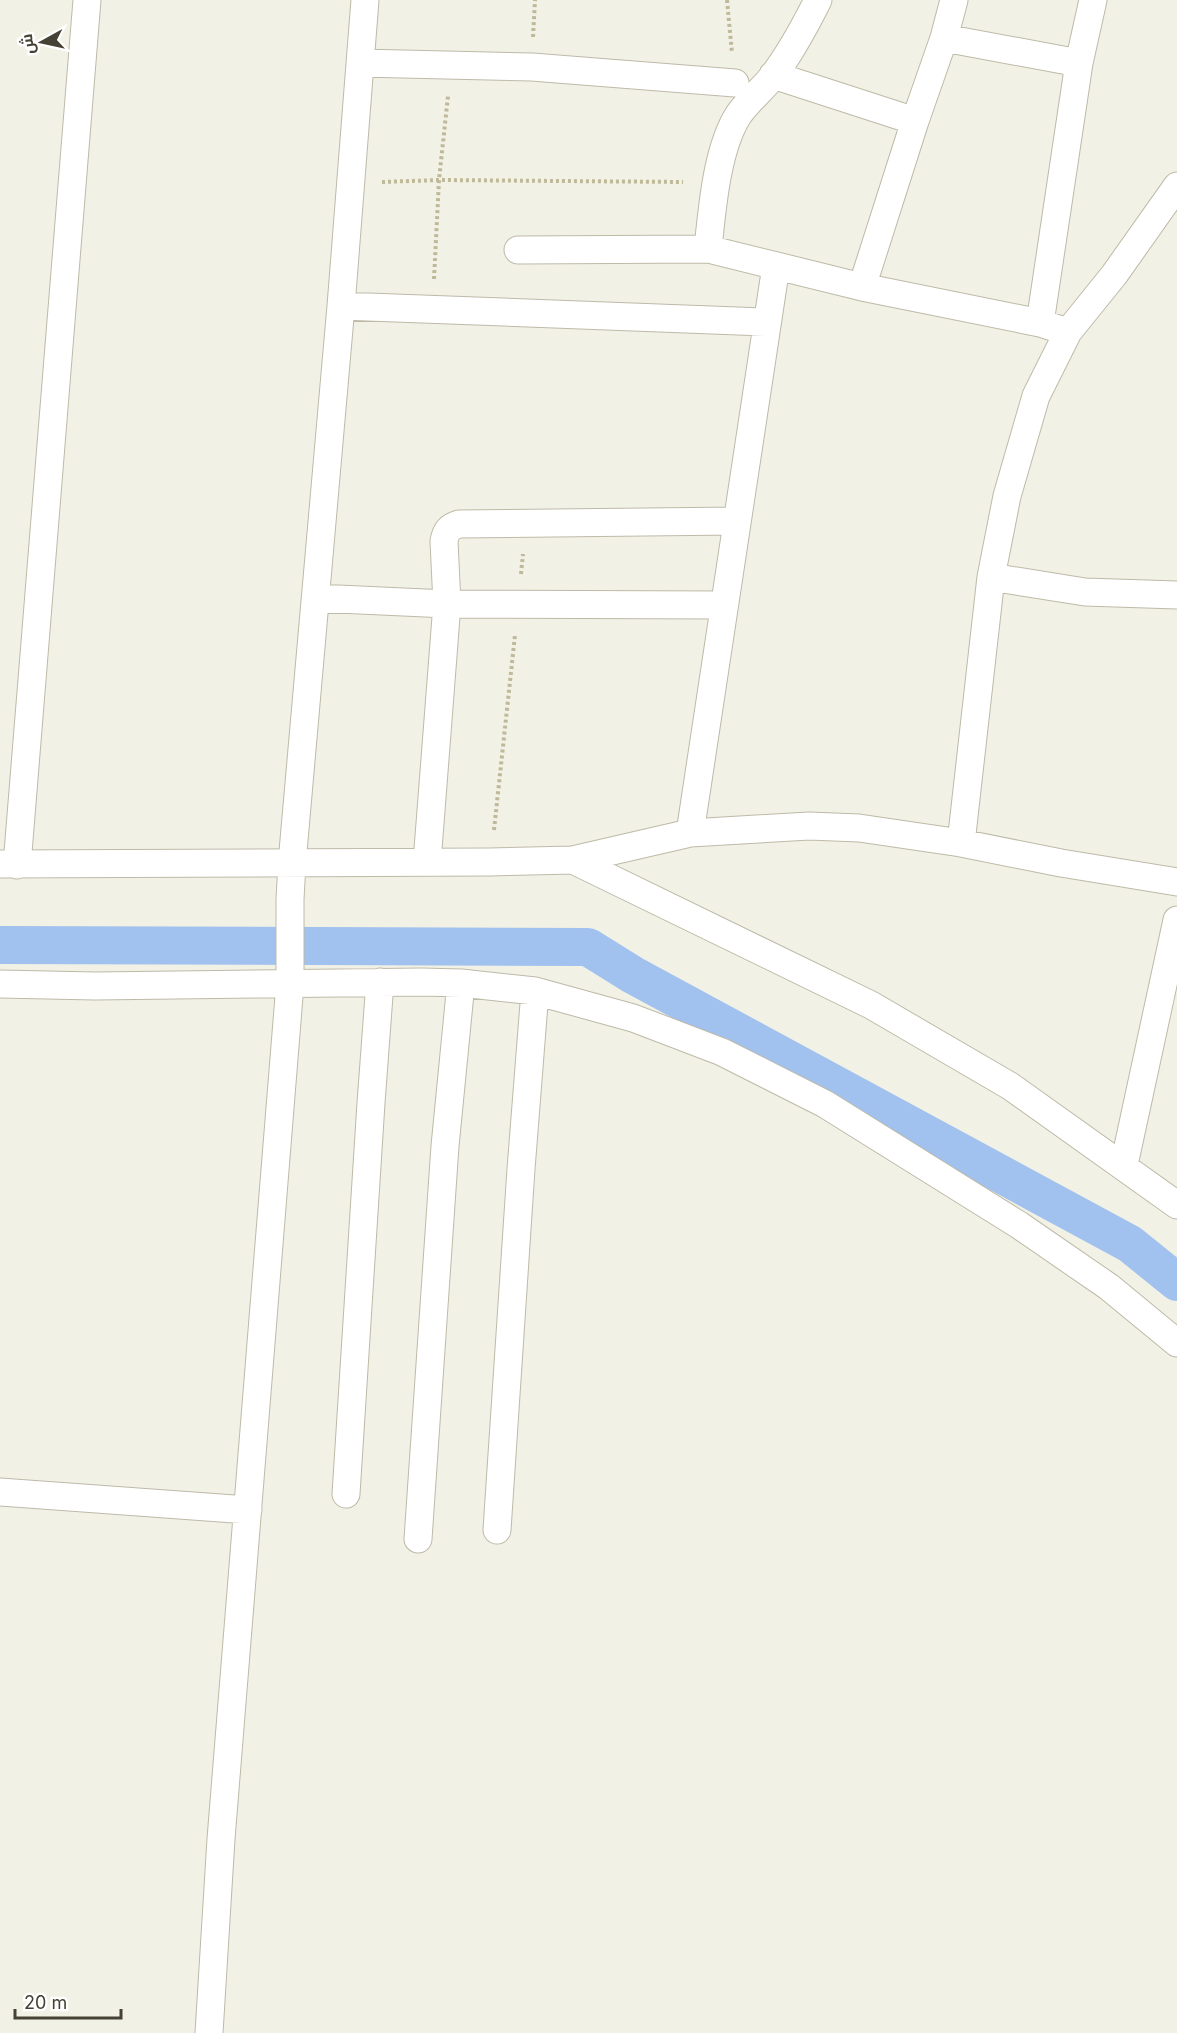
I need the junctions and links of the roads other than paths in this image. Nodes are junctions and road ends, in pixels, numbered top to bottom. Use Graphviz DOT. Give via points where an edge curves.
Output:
graph roads {
  1 [pos="87,0"];
  2 [pos="365,0"];
  3 [pos="818,0"];
  4 [pos="954,0"];
  5 [pos="1093,0"];
  6 [pos="944,38"];
  7 [pos="360,63"];
  8 [pos="1079,63"];
  9 [pos="773,75"];
  10 [pos="735,83"];
  11 [pos="915,121"];
  12 [pos="1177,186"];
  13 [pos="708,249"];
  14 [pos="518,250"];
  15 [pos="776,266"];
  16 [pos="862,287"];
  17 [pos="341,306"];
  18 [pos="766,322"];
  19 [pos="1040,323"];
  20 [pos="1068,332"];
  21 [pos="737,521"];
  22 [pos="991,577"];
  23 [pos="1177,595"];
  24 [pos="316,598"];
  25 [pos="447,604"];
  26 [pos="724,605"];
  27 [pos="690,833"];
  28 [pos="961,843"];
  29 [pos="573,860"];
  30 [pos="427,862"];
  31 [pos="292,863"];
  32 [pos="8,865"];
  33 [pos="1177,882"];
  34 [pos="1177,920"];
  35 [pos="290,971"];
  36 [pos="380,982"];
  37 [pos="461,983"];
  38 [pos="0,984"];
  39 [pos="535,992"];
  40 [pos="1124,1165"];
  41 [pos="1177,1205"];
  42 [pos="1177,1343"];
  43 [pos="0,1492"];
  44 [pos="346,1494"];
  45 [pos="248,1510"];
  46 [pos="497,1530"];
  47 [pos="418,1539"];
  48 [pos="209,2033"];
  1 -- 32 [label="street"];
  2 -- 7 [label="street"];
  3 -- 9 [label="street" via="800,36"];
  4 -- 6 [label="street"];
  5 -- 8 [label="street"];
  6 -- 8 [label="street"];
  6 -- 11 [label="street"];
  7 -- 10 [label="street" via="543,68"];
  7 -- 17 [label="street"];
  8 -- 19 [label="street"];
  9 -- 11 [label="street"];
  9 -- 13 [label="street" via="739,115 727,143 716,182"];
  11 -- 16 [label="street"];
  12 -- 20 [label="street"];
  13 -- 14 [label="street"];
  13 -- 15 [label="street"];
  15 -- 16 [label="street"];
  15 -- 18 [label="street"];
  16 -- 19 [label="street"];
  17 -- 18 [label="street"];
  17 -- 24 [label="street"];
  18 -- 21 [label="street"];
  19 -- 20 [label="street"];
  20 -- 22 [label="street" via="1036,396 1007,496"];
  21 -- 25 [label="street" via="459,524 446,532 444,541"];
  21 -- 26 [label="street"];
  22 -- 23 [label="street" via="1085,592"];
  22 -- 28 [label="street"];
  24 -- 25 [label="street"];
  24 -- 31 [label="street"];
  25 -- 26 [label="street"];
  25 -- 30 [label="street"];
  26 -- 27 [label="street"];
  27 -- 28 [label="street" via="809,826"];
  27 -- 29 [label="street"];
  28 -- 33 [label="street"];
  29 -- 30 [label="street"];
  29 -- 40 [label="street" via="871,1005 1010,1086"];
  30 -- 31 [label="street"];
  31 -- 32 [label="street"];
  31 -- 35 [label="street"];
  34 -- 40 [label="street"];
  35 -- 36 [label="street"];
  35 -- 38 [label="street" via="95,986"];
  35 -- 45 [label="street"];
  36 -- 37 [label="street"];
  36 -- 44 [label="street"];
  37 -- 39 [label="street"];
  37 -- 47 [label="street" via="436,1262"];
  39 -- 42 [label="street" via="633,1018 722,1052 825,1104 1019,1225 1109,1287"];
  39 -- 46 [label="street"];
  40 -- 41 [label="street"];
  43 -- 45 [label="street"];
  45 -- 48 [label="street"];
}
